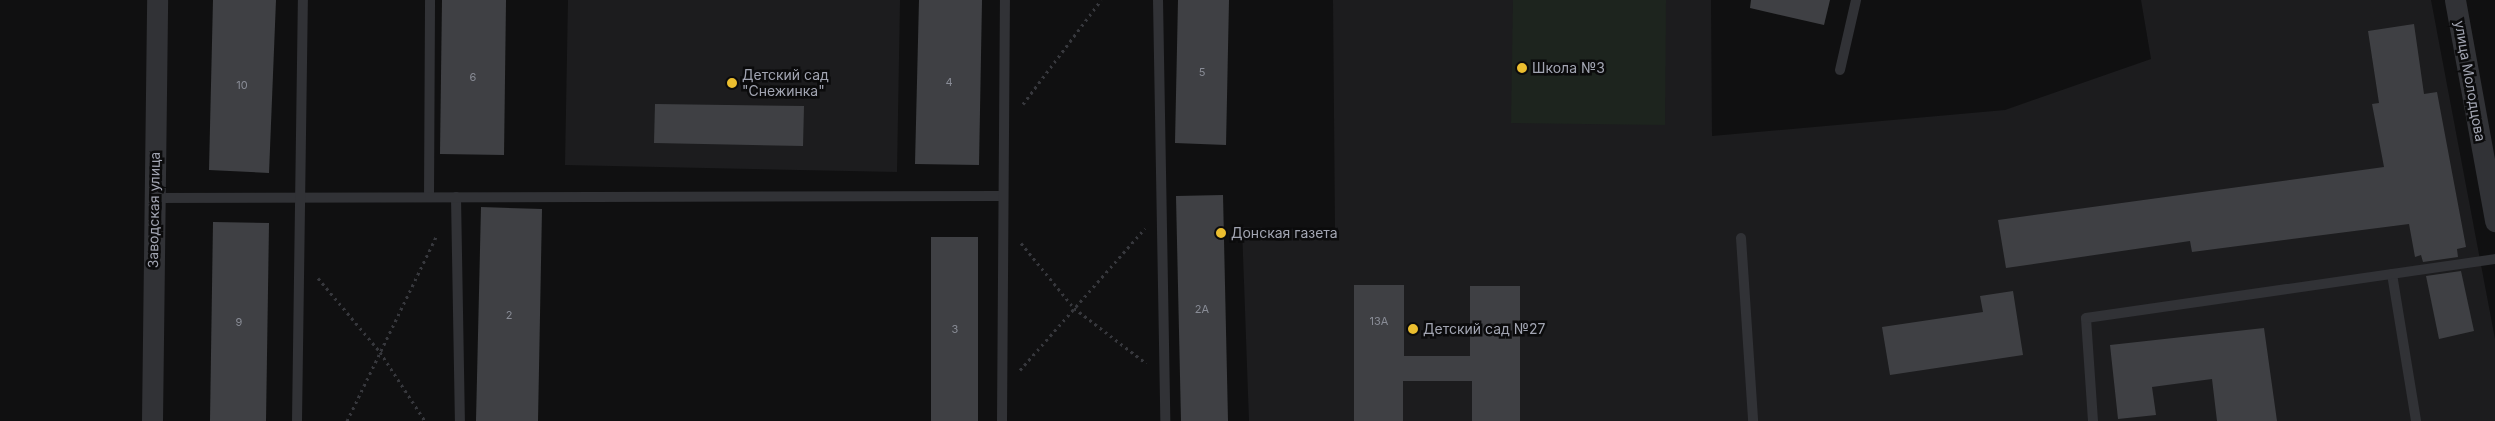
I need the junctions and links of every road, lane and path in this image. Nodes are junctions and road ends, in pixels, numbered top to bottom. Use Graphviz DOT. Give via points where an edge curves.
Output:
graph roads {
  1 [pos="157,0"];
  2 [pos="304,0"];
  3 [pos="430,0"];
  4 [pos="1005,0"];
  5 [pos="1101,0"];
  6 [pos="1158,0"];
  7 [pos="1856,0"];
  8 [pos="2455,0"];
  9 [pos="1840,70"];
  10 [pos="1002,132"];
  11 [pos="1001,196"];
  12 [pos="300,197"];
  13 [pos="429,197"];
  14 [pos="456,197"];
  15 [pos="154,198"];
  16 [pos="1162,209"];
  17 [pos="1001,220"];
  18 [pos="2495,221"];
  19 [pos="439,231"];
  20 [pos="1741,238"];
  21 [pos="299,256"];
  22 [pos="2495,259"];
  23 [pos="2392,274"];
  24 [pos="1074,308"];
  25 [pos="380,352"];
  26 [pos="1164,377"];
  27 [pos="1002,391"];
  28 [pos="152,421"];
  29 [pos="297,421"];
  30 [pos="347,421"];
  31 [pos="425,421"];
  32 [pos="460,421"];
  33 [pos="1002,421"];
  34 [pos="1165,421"];
  35 [pos="1753,421"];
  36 [pos="2093,421"];
  37 [pos="2416,421"];
  1 -- 15 [label="street, Заводская улица"];
  2 -- 12 [label="lane"];
  3 -- 13 [label="lane"];
  4 -- 10 [label="lane"];
  5 -- 10 [label="path"];
  6 -- 16 [label="lane"];
  7 -- 9 [label="lane"];
  8 -- 18 [label="street, улица Молодцова"];
  10 -- 11 [label="lane"];
  11 -- 14 [label="lane"];
  11 -- 17 [label="lane"];
  12 -- 13 [label="lane"];
  12 -- 15 [label="lane"];
  12 -- 21 [label="lane"];
  13 -- 14 [label="lane"];
  14 -- 32 [label="lane"];
  15 -- 28 [label="street, Заводская улица"];
  16 -- 24 [label="path"];
  16 -- 26 [label="lane"];
  17 -- 24 [label="path"];
  17 -- 27 [label="lane"];
  19 -- 25 [label="path"];
  20 -- 35 [label="lane"];
  21 -- 25 [label="path"];
  21 -- 29 [label="lane"];
  22 -- 23 [label="lane"];
  23 -- 36 [label="lane" via="2086,318"];
  23 -- 37 [label="lane"];
  24 -- 26 [label="path"];
  24 -- 27 [label="path"];
  25 -- 30 [label="path"];
  25 -- 31 [label="path"];
  26 -- 34 [label="lane"];
  27 -- 33 [label="lane"];
}
